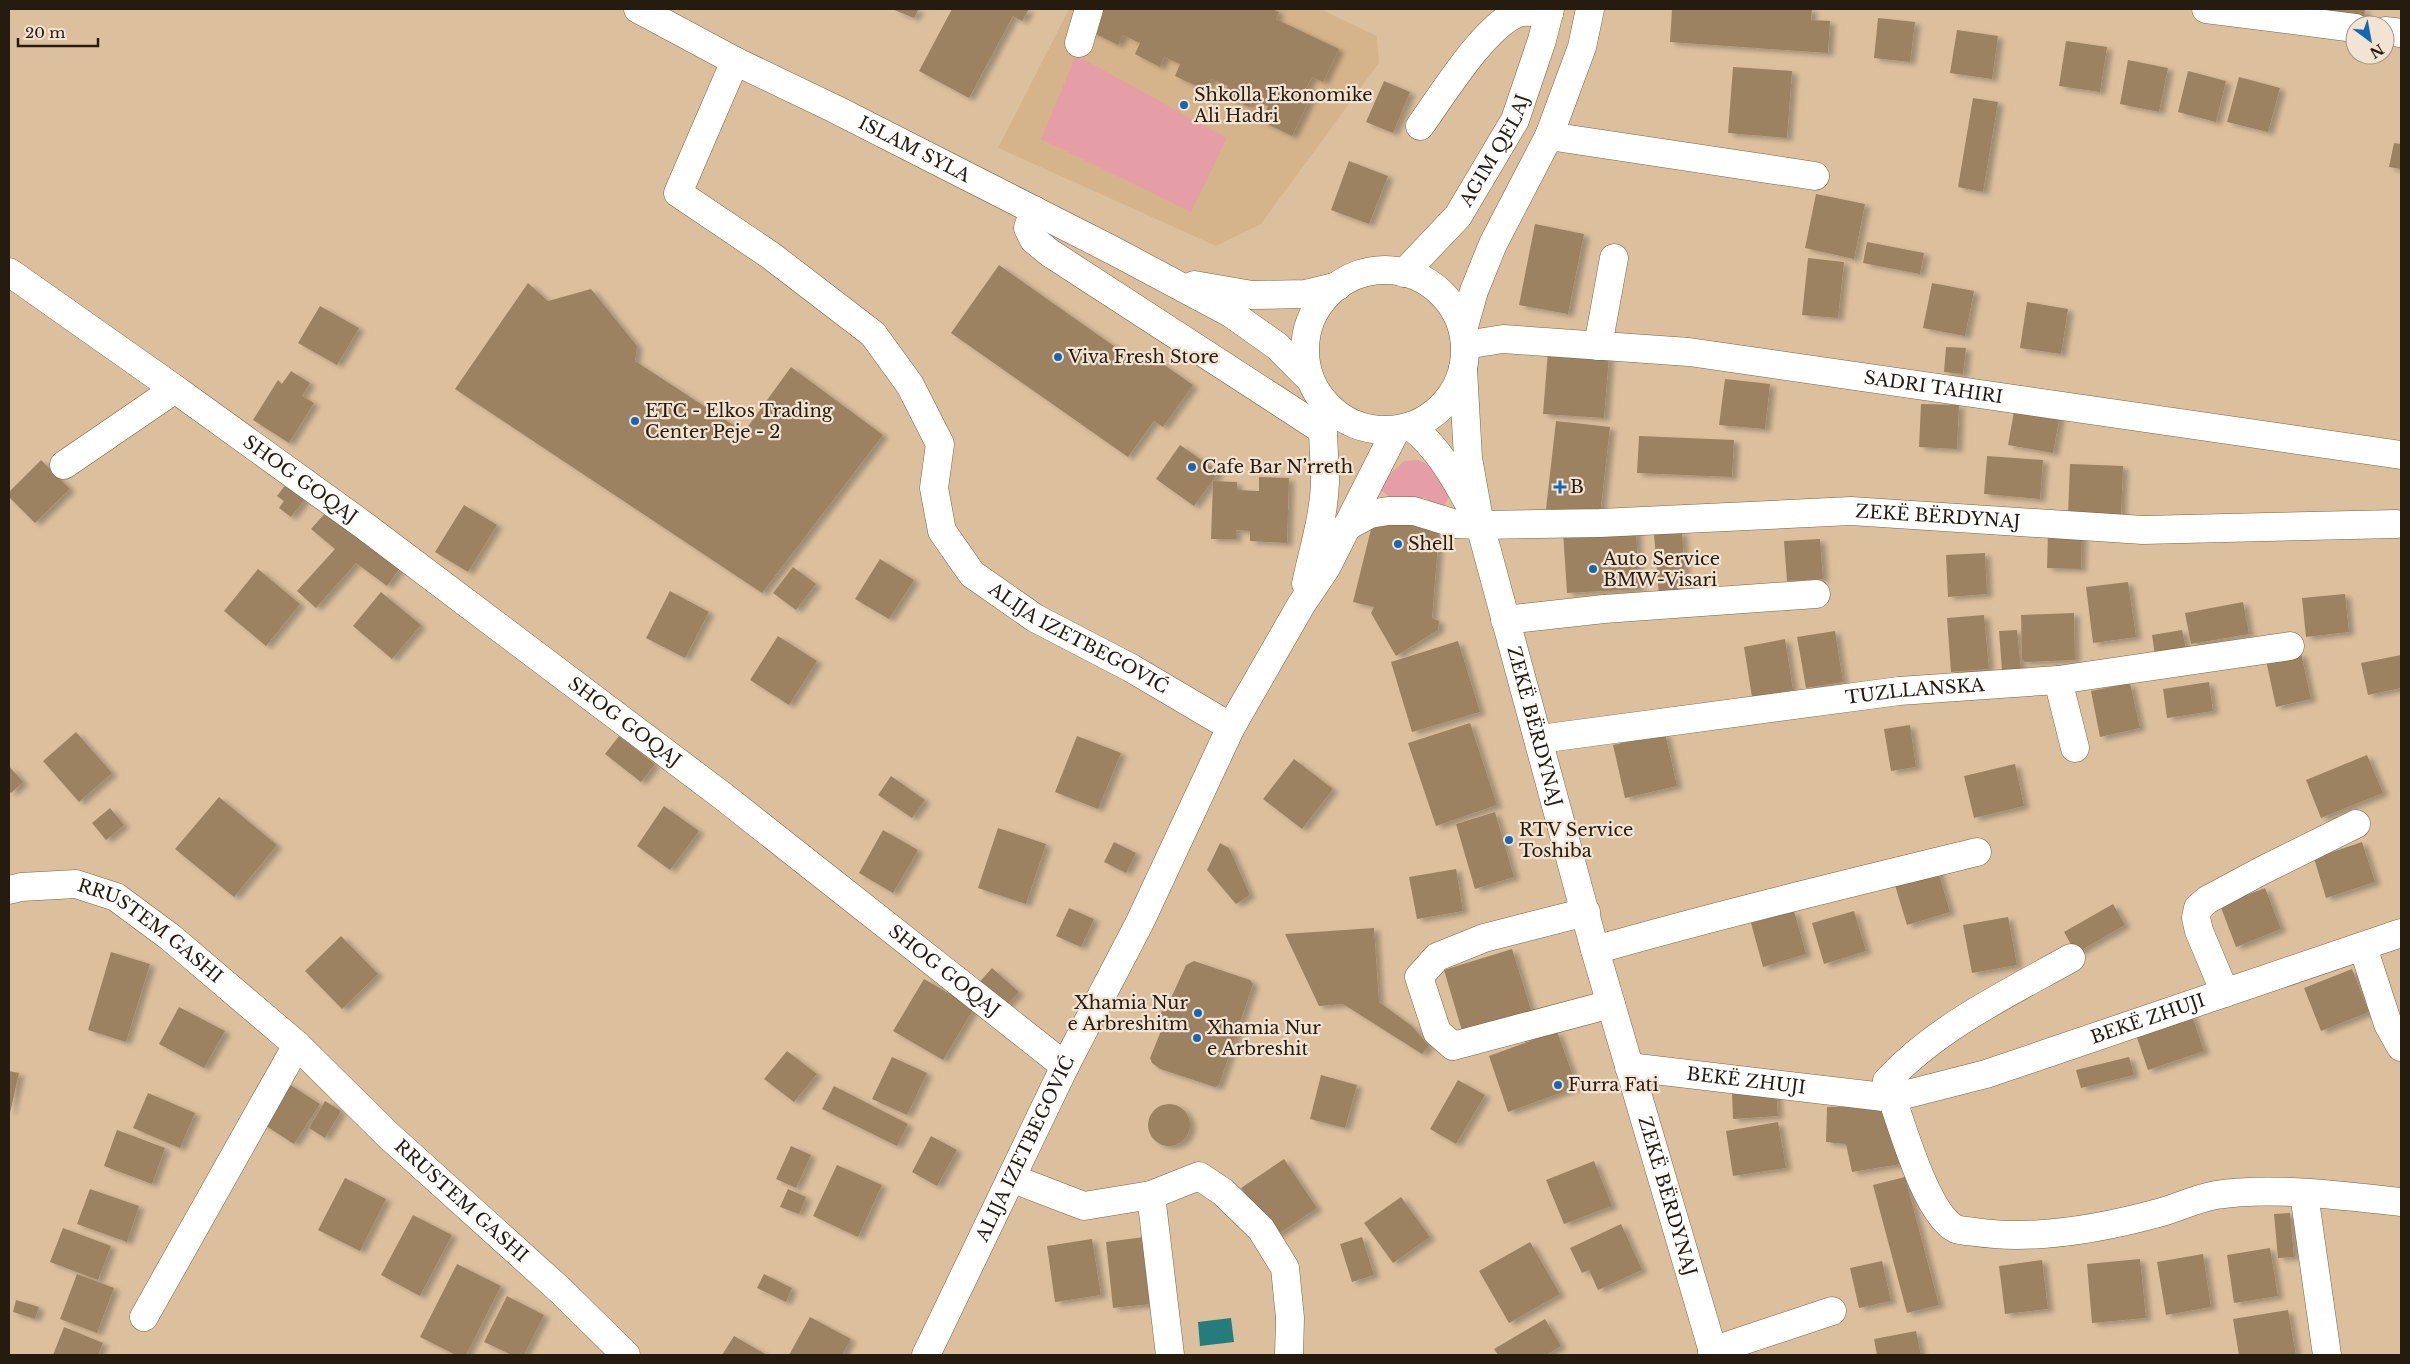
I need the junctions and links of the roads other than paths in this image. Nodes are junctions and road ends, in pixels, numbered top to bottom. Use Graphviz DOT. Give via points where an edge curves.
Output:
graph roads {
  1 [pos="1089,9"];
  2 [pos="1590,9"];
  3 [pos="2206,9"];
  4 [pos="1549,11"];
  5 [pos="653,13"];
  6 [pos="2345,27"];
  7 [pos="1079,43"];
  8 [pos="735,61"];
  9 [pos="1420,126"];
  10 [pos="1549,136"];
  11 [pos="1815,176"];
  12 [pos="1034,210"];
  13 [pos="1614,258"];
  14 [pos="9,272"];
  15 [pos="1404,273"];
  16 [pos="1168,280"];
  17 [pos="1338,286"];
  18 [pos="1598,346"];
  19 [pos="1464,348"];
  20 [pos="175,389"];
  21 [pos="1317,390"];
  22 [pos="1404,428"];
  23 [pos="1321,429"];
  24 [pos="2401,454"];
  25 [pos="64,465"];
  26 [pos="2396,524"];
  27 [pos="1480,525"];
  28 [pos="1346,528"];
  29 [pos="1816,594"];
  30 [pos="1301,605"];
  31 [pos="1505,620"];
  32 [pos="2290,646"];
  33 [pos="2058,680"];
  34 [pos="1231,727"];
  35 [pos="1540,739"];
  36 [pos="2075,748"];
  37 [pos="2356,824"];
  38 [pos="1978,852"];
  39 [pos="9,890"];
  40 [pos="1586,912"];
  41 [pos="2401,934"];
  42 [pos="2363,947"];
  43 [pos="1595,950"];
  44 [pos="2071,958"];
  45 [pos="2225,993"];
  46 [pos="1611,1004"];
  47 [pos="297,1044"];
  48 [pos="2401,1047"];
  49 [pos="1065,1066"];
  50 [pos="1629,1067"];
  51 [pos="1892,1098"];
  52 [pos="1011,1178"];
  53 [pos="2304,1194"];
  54 [pos="1151,1195"];
  55 [pos="2401,1202"];
  56 [pos="1832,1311"];
  57 [pos="144,1317"];
  58 [pos="1713,1353"];
  59 [pos="626,1355"];
  60 [pos="926,1355"];
  61 [pos="1170,1355"];
  62 [pos="1289,1355"];
  63 [pos="2327,1355"];
  1 -- 7 [label="street"];
  2 -- 10 [label="street" via="1582,47"];
  3 -- 6 [label="street"];
  4 -- 9 [label="street" via="1519,12 1502,21 1457,72"];
  4 -- 15 [label="street, AGIM QELAJ" via="1515,120 1458,216"];
  5 -- 8 [label="street, ISLAM SYLA"];
  8 -- 12 [label="street, ISLAM SYLA"];
  8 -- 34 [label="street, ALIJA IZETBEGOVIĆ" via="678,193 770,255 874,334 910,385 940,444 934,488 942,531 972,574 1035,618 1131,668"];
  10 -- 11 [label="street"];
  10 -- 19 [label="street" via="1493,244 1474,291"];
  12 -- 16 [label="street, ISLAM SYLA"];
  12 -- 23 [label="street" via="1028,228 1034,240 1050,253"];
  13 -- 18 [label="street"];
  14 -- 20 [label="street, SHOG GOQAJ"];
  15 -- 17 [label="street, ZEKË BËRDYNAJ" via="1381,270 1358,275"];
  15 -- 19 [label="street, ZEKË BËRDYNAJ" via="1421,279 1449,302"];
  16 -- 17 [label="street, ISLAM SYLA" via="1252,295 1305,294"];
  16 -- 21 [label="street, ISLAM SYLA" via="1232,314 1277,346"];
  17 -- 21 [label="street, ZEKË BËRDYNAJ" via="1320,304 1308,328 1305,353"];
  18 -- 19 [label="street, SADRI TAHIRI" via="1502,339"];
  18 -- 24 [label="street, SADRI TAHIRI" via="1689,352"];
  19 -- 22 [label="street" via="1454,391 1439,409"];
  19 -- 27 [label="street, ZEKË BËRDYNAJ" via="1468,458"];
  20 -- 25 [label="street"];
  20 -- 49 [label="street, SHOG GOQAJ" via="362,524 724,797"];
  21 -- 22 [label="street" via="1344,419 1352,423 1369,429"];
  21 -- 23 [label="street, ALIJA IZETBEGOVIĆ"];
  22 -- 27 [label="street, ZEKË BËRDYNAJ" via="1427,438 1456,480"];
  22 -- 28 [label="street, ALIJA IZETBEGOVIĆ"];
  23 -- 30 [label="street, ALIJA IZETBEGOVIĆ" via="1325,483 1319,528"];
  26 -- 27 [label="street, ZEKË BËRDYNAJ" via="2143,530 1851,512"];
  27 -- 28 [label="street" via="1456,524 1414,511 1388,511 1370,514"];
  27 -- 31 [label="street, ZEKË BËRDYNAJ"];
  28 -- 30 [label="street, ALIJA IZETBEGOVIĆ" via="1326,568"];
  29 -- 31 [label="street, ZEKË BËRDYNAJ" via="1604,609"];
  30 -- 34 [label="street, ALIJA IZETBEGOVIĆ"];
  31 -- 35 [label="street, ZEKË BËRDYNAJ"];
  32 -- 33 [label="street, TUZLLANSKA"];
  33 -- 35 [label="street, TUZLLANSKA" via="1899,691"];
  33 -- 36 [label="street"];
  34 -- 49 [label="street, ALIJA IZETBEGOVIĆ" via="1140,922"];
  35 -- 40 [label="street, ZEKË BËRDYNAJ"];
  37 -- 45 [label="street" via="2207,900 2198,908 2199,931"];
  38 -- 43 [label="street" via="1808,896 1740,909"];
  39 -- 47 [label="street, RRUSTEM GASHI" via="76,884 116,897 170,937"];
  40 -- 43 [label="street, ZEKË BËRDYNAJ"];
  40 -- 46 [label="street" via="1484,938 1437,957 1420,977 1437,1032 1453,1046"];
  41 -- 42 [label="street, BEKË ZHUJI"];
  42 -- 45 [label="street, BEKË ZHUJI"];
  42 -- 48 [label="street" via="2388,1024"];
  43 -- 46 [label="street, ZEKË BËRDYNAJ"];
  44 -- 51 [label="street" via="1945,1031 1887,1081"];
  45 -- 51 [label="street, BEKË ZHUJI" via="1986,1074"];
  46 -- 50 [label="street, ZEKË BËRDYNAJ"];
  47 -- 57 [label="street"];
  47 -- 59 [label="street, RRUSTEM GASHI" via="388,1135 560,1290"];
  49 -- 52 [label="street, ALIJA IZETBEGOVIĆ"];
  50 -- 51 [label="street, BEKË ZHUJI"];
  50 -- 58 [label="street, ZEKË BËRDYNAJ"];
  51 -- 53 [label="street" via="1936,1210 1956,1229 2030,1236 2160,1212 2215,1195"];
  52 -- 54 [label="street" via="1084,1206"];
  52 -- 60 [label="street, ALIJA IZETBEGOVIĆ"];
  53 -- 55 [label="street"];
  53 -- 63 [label="street"];
  54 -- 61 [label="street"];
  54 -- 62 [label="street" via="1198,1176 1223,1192 1261,1229 1285,1268 1290,1318"];
  56 -- 58 [label="street"];
}
